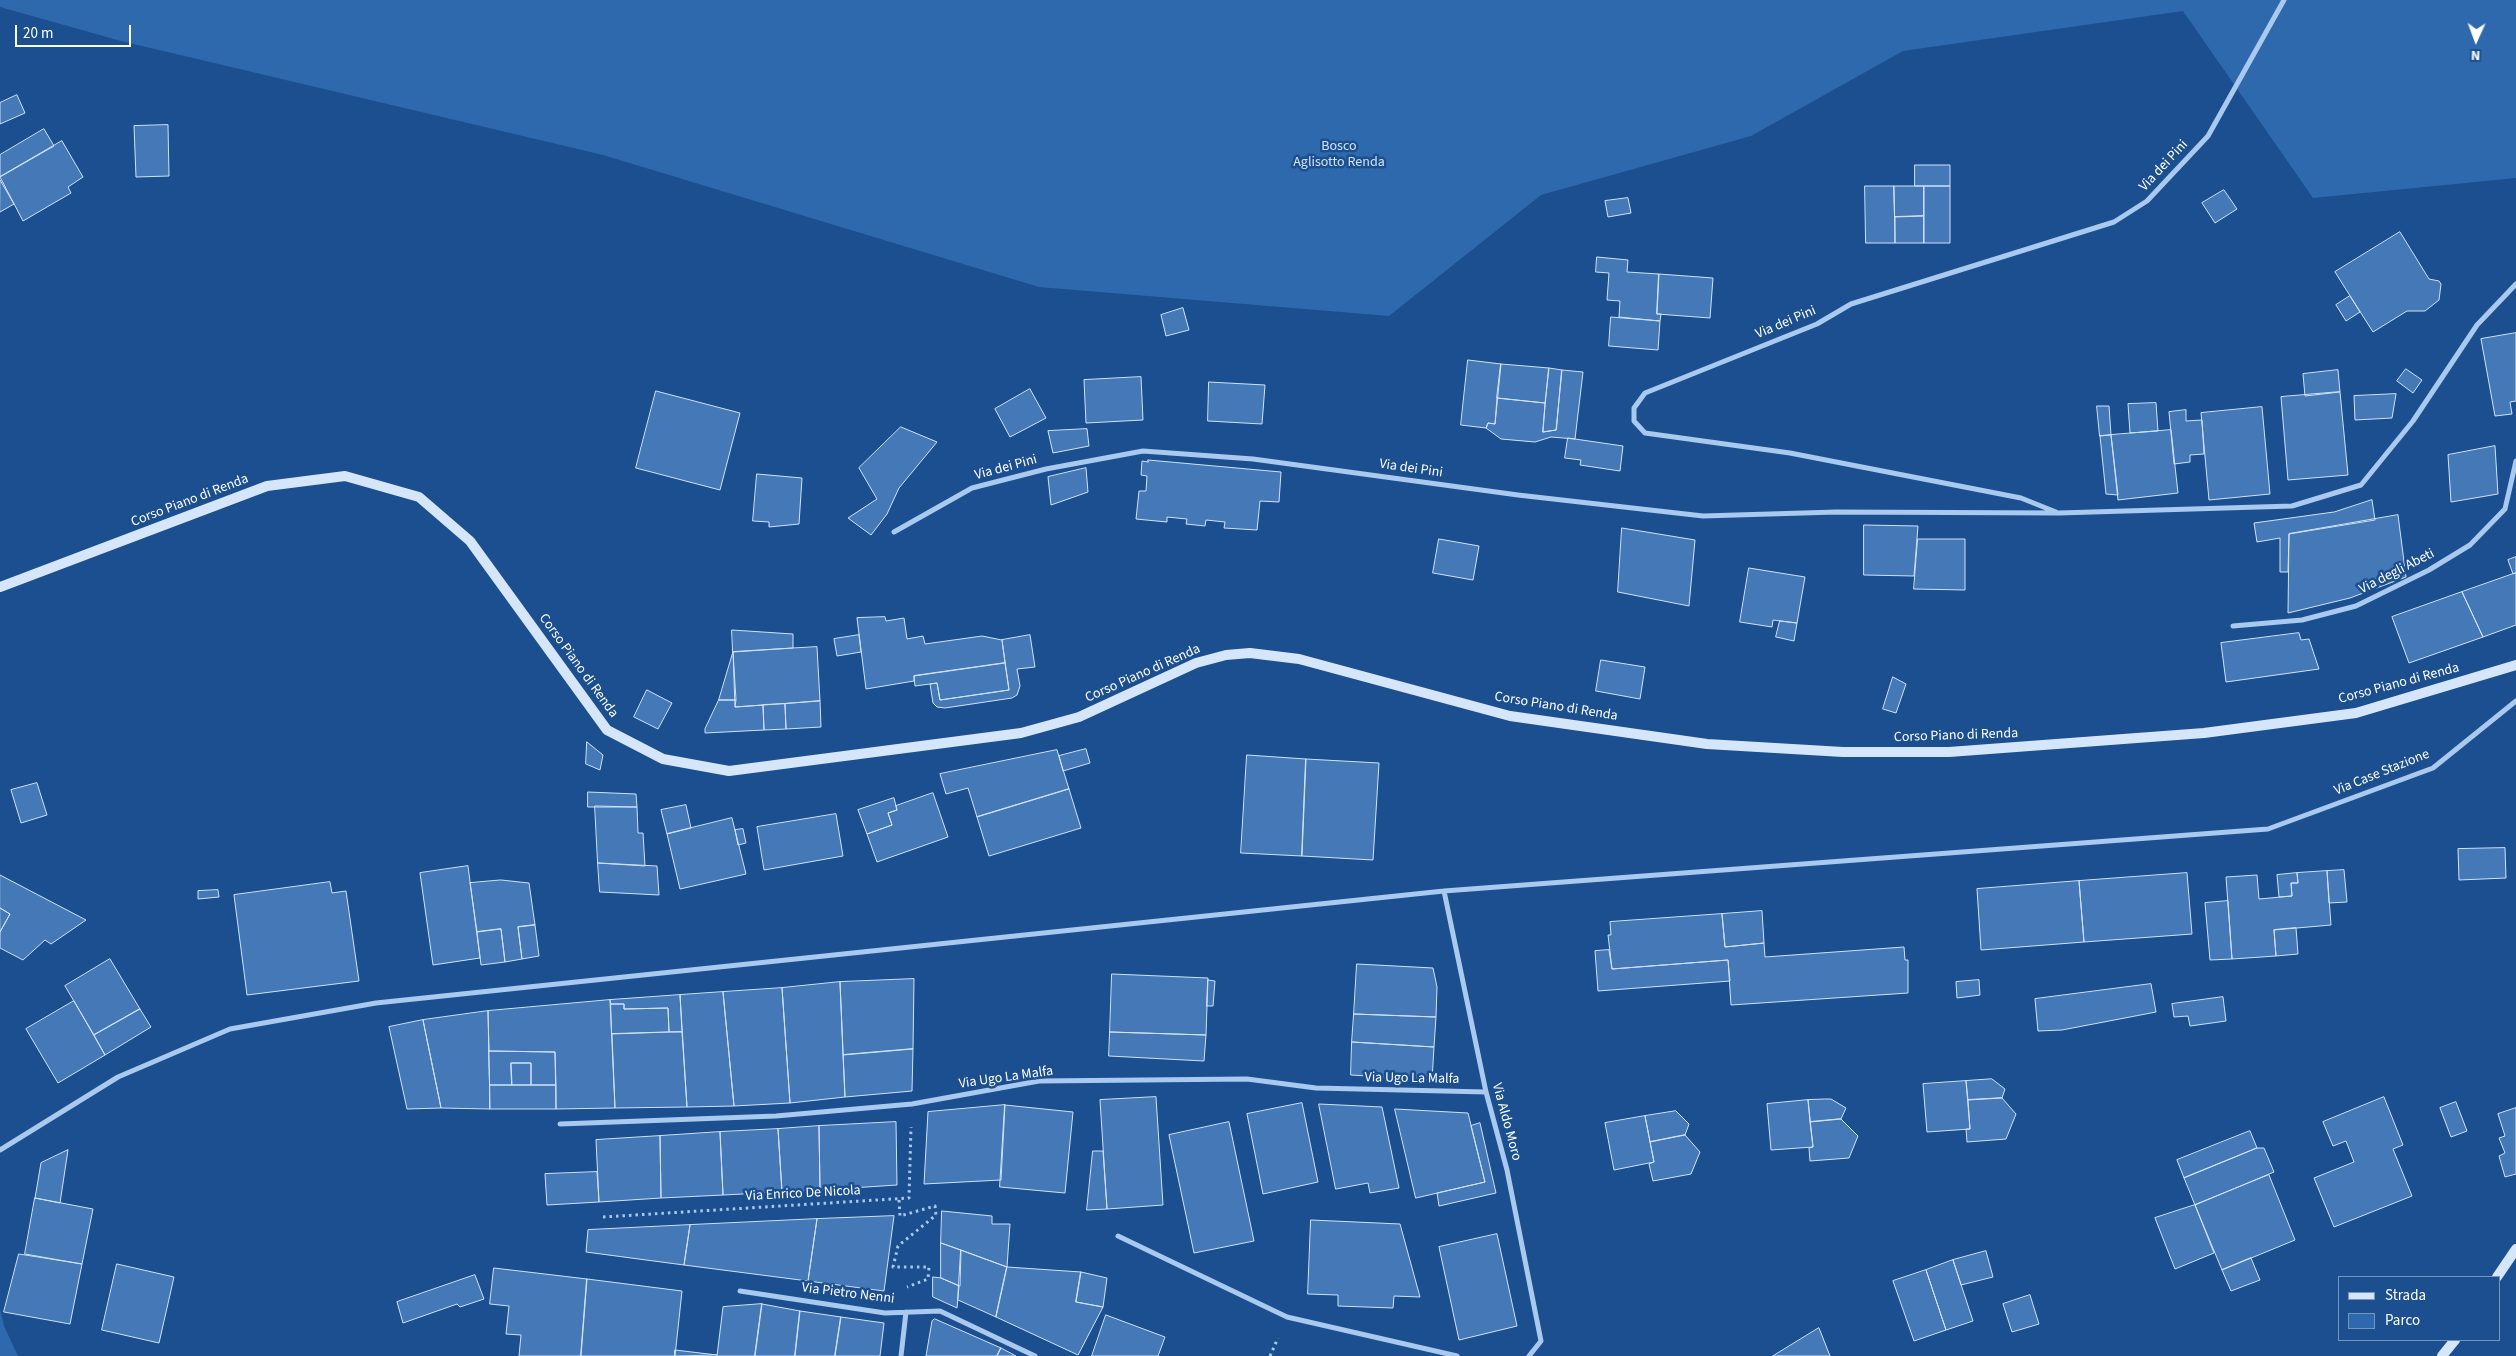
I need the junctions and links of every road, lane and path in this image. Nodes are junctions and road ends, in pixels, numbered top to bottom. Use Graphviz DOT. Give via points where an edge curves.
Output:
graph roads {
  1 [pos="2284,0"];
  2 [pos="2516,284"];
  3 [pos="2516,462"];
  4 [pos="2059,513"];
  5 [pos="894,532"];
  6 [pos="0,587"];
  7 [pos="2233,626"];
  8 [pos="2516,665"];
  9 [pos="2516,701"];
  10 [pos="1444,891"];
  11 [pos="1486,1092"];
  12 [pos="912,1104"];
  13 [pos="560,1124"];
  14 [pos="0,1150"];
  15 [pos="899,1200"];
  16 [pos="603,1217"];
  17 [pos="1118,1236"];
  18 [pos="2516,1249"];
  19 [pos="2497,1276"];
  20 [pos="904,1289"];
  21 [pos="740,1291"];
  22 [pos="906,1312"];
  23 [pos="2454,1341"];
  24 [pos="901,1356"];
  25 [pos="1035,1356"];
  26 [pos="1457,1356"];
  27 [pos="1529,1356"];
  28 [pos="2442,1356"];
  1 -- 4 [label="street, Via dei Pini" via="2208,136 2147,202 2114,222 1851,304 1817,324 1645,392 1634,408 1634,421 1645,433 1790,453 2021,498"];
  2 -- 4 [label="street, Via dei Pini" via="2477,325 2413,421 2361,485 2292,506"];
  3 -- 7 [label="street, Via degli Abeti" via="2505,509 2470,545 2430,570 2356,606 2302,620"];
  4 -- 5 [label="street, Via dei Pini" via="1836,512 1703,516 1518,495 1253,458 1143,452 1046,469 972,488"];
  6 -- 8 [label="main road, Corso Piano di Renda" via="267,486 345,476 419,497 470,541 607,730 663,759 729,771 1021,733 1079,717 1196,662 1250,653 1299,659 1510,716 1707,744 1843,752 1949,752 2204,733 2337,716"];
  9 -- 10 [label="street, Via Case Stazione" via="2433,768 2268,829"];
  10 -- 11 [label="street, Via Aldo Moro"];
  10 -- 14 [label="street, Via Case Stazione" via="376,1003 230,1029 118,1077"];
  11 -- 12 [label="street, Via Ugo La Malfa" via="1316,1088 1247,1079 1038,1081"];
  11 -- 27 [label="street, Via Aldo Moro" via="1507,1170 1541,1341"];
  12 -- 13 [label="street, Via Ugo La Malfa" via="776,1116"];
  12 -- 15 [label="path" via="909,1198"];
  15 -- 16 [label="path, Via Enrico De Nicola"];
  15 -- 20 [label="path" via="900,1216 935,1206 936,1214 898,1246 893,1267 928,1267 928,1279"];
  17 -- 26 [label="street" via="1287,1318"];
  18 -- 19 [label="main road"];
  21 -- 22 [label="street, Via Pietro Nenni" via="885,1313"];
  22 -- 24 [label="street"];
  22 -- 25 [label="street, Via Pietro Nenni" via="940,1311"];
  23 -- 28 [label="main road"];
}
